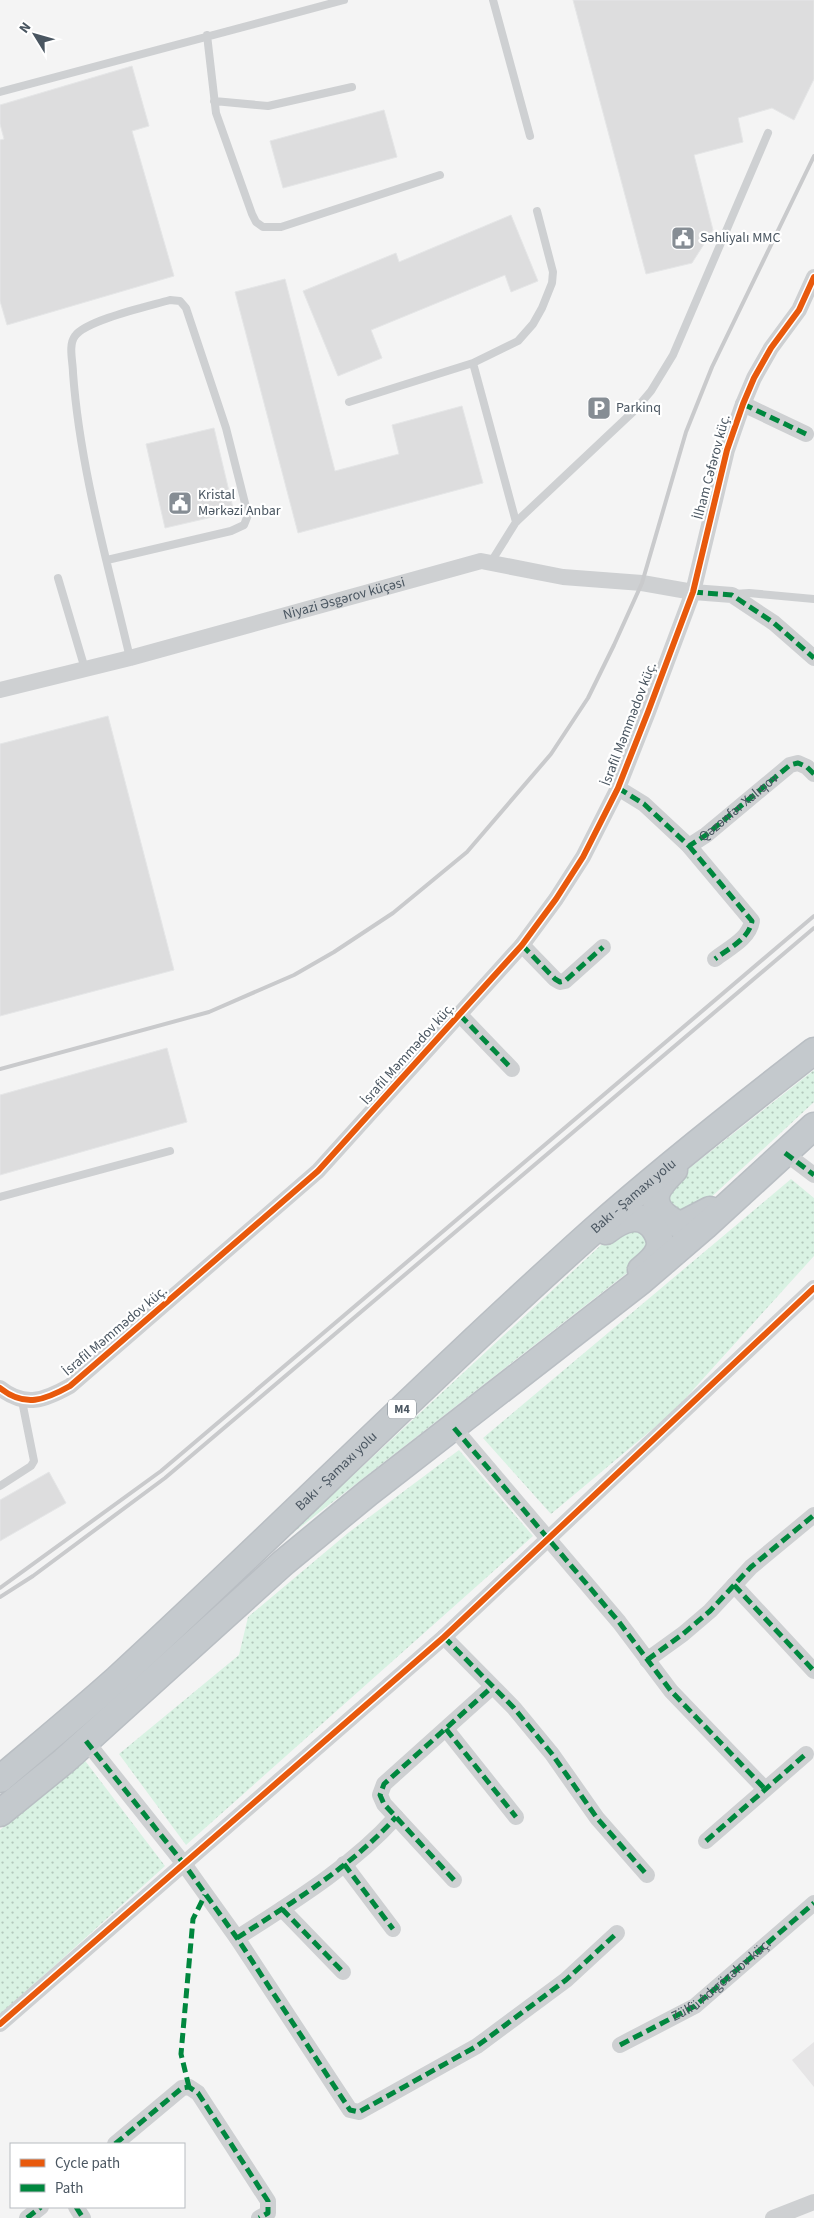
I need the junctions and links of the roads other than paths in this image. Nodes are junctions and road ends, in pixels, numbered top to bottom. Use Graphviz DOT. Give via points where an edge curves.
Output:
graph roads {
  1 [pos="344,0"];
  2 [pos="493,0"];
  3 [pos="207,35"];
  4 [pos="352,87"];
  5 [pos="0,92"];
  6 [pos="214,101"];
  7 [pos="768,133"];
  8 [pos="530,136"];
  9 [pos="440,175"];
  10 [pos="537,211"];
  11 [pos="814,277"];
  12 [pos="473,363"];
  13 [pos="349,402"];
  14 [pos="743,404"];
  15 [pos="806,434"];
  16 [pos="516,522"];
  17 [pos="107,560"];
  18 [pos="491,562"];
  19 [pos="58,578"];
  20 [pos="693,592"];
  21 [pos="732,595"];
  22 [pos="814,598"];
  23 [pos="130,658"];
  24 [pos="814,658"];
  25 [pos="85,669"];
  26 [pos="0,690"];
  27 [pos="814,774"];
  28 [pos="618,788"];
  29 [pos="688,846"];
  30 [pos="522,945"];
  31 [pos="603,946"];
  32 [pos="716,959"];
  33 [pos="460,1015"];
  34 [pos="814,1051"];
  35 [pos="512,1069"];
  36 [pos="721,1123"];
  37 [pos="814,1126"];
  38 [pos="170,1151"];
  39 [pos="785,1153"];
  40 [pos="765,1171"];
  41 [pos="814,1175"];
  42 [pos="0,1197"];
  43 [pos="538,1283"];
  44 [pos="814,1288"];
  45 [pos="574,1335"];
  46 [pos="0,1388"];
  47 [pos="22,1401"];
  48 [pos="454,1428"];
  49 [pos="0,1486"];
  50 [pos="814,1515"];
  51 [pos="548,1538"];
  52 [pos="734,1585"];
  53 [pos="444,1637"];
  54 [pos="647,1660"];
  55 [pos="814,1671"];
  56 [pos="492,1687"];
  57 [pos="446,1729"];
  58 [pos="86,1741"];
  59 [pos="806,1754"];
  60 [pos="0,1779"];
  61 [pos="765,1789"];
  62 [pos="0,1813"];
  63 [pos="396,1817"];
  64 [pos="516,1817"];
  65 [pos="706,1841"];
  66 [pos="184,1864"];
  67 [pos="344,1864"];
  68 [pos="647,1875"];
  69 [pos="454,1880"];
  70 [pos="814,1903"];
  71 [pos="282,1909"];
  72 [pos="393,1928"];
  73 [pos="617,1933"];
  74 [pos="237,1938"];
  75 [pos="343,1972"];
  76 [pos="0,2024"];
  77 [pos="620,2045"];
  78 [pos="116,2143"];
  79 [pos="814,2202"];
  80 [pos="40,2208"];
  81 [pos="28,2218"];
  82 [pos="259,2218"];
  83 [pos="773,2218"];
  1 -- 3 [label="lane"];
  2 -- 8 [label="lane"];
  3 -- 5 [label="lane"];
  3 -- 6 [label="lane"];
  4 -- 6 [label="lane" via="268,106"];
  6 -- 9 [label="lane" via="252,214 263,228 281,226"];
  7 -- 16 [label="lane" via="673,355 661,376 635,410"];
  10 -- 12 [label="lane" via="553,272 542,308 518,341"];
  11 -- 14 [label="street, İlham Cəfərov küç." via="799,310 754,378"];
  12 -- 13 [label="lane"];
  12 -- 16 [label="lane"];
  14 -- 15 [label="street"];
  14 -- 20 [label="street, İlham Cəfərov küç." via="727,450"];
  16 -- 18 [label="lane"];
  17 -- 17 [label="lane" via="76,411 74,336 87,325 170,300 180,301 186,308 226,428 248,515 244,525 231,531"];
  17 -- 23 [label="lane"];
  18 -- 20 [label="street, Niyazi Əsgərov küçəsi" via="563,577 642,583"];
  18 -- 23 [label="street, Niyazi Əsgərov küçəsi" via="469,563"];
  19 -- 25 [label="lane"];
  20 -- 21 [label="street, Niyazi Əsgərov küçəsi"];
  20 -- 28 [label="street, İsrafil Məmmədov küç."];
  21 -- 22 [label="lane" via="749,593"];
  21 -- 24 [label="street" via="774,623"];
  23 -- 25 [label="street, Niyazi Əsgərov küçəsi"];
  25 -- 26 [label="street, Niyazi Əsgərov küçəsi"];
  27 -- 29 [label="street, Qəzənfər Xalıqov" via="798,763 790,765"];
  28 -- 29 [label="street, Qəzənfər Xalıqov" via="644,804"];
  28 -- 30 [label="street, İsrafil Məmmədov küç." via="583,857"];
  29 -- 32 [label="street" via="752,921 746,935"];
  30 -- 31 [label="street" via="560,982"];
  30 -- 33 [label="street, İsrafil Məmmədov küç."];
  33 -- 35 [label="street"];
  33 -- 47 [label="street, İsrafil Məmmədov küç." via="300,1189 70,1386 55,1395"];
  34 -- 36 [label="highway, Bakı - Şamaxı yolu / M4"];
  36 -- 40 [label="highway" via="660,1186 656,1196 665,1217 681,1225 689,1222"];
  36 -- 43 [label="highway, Bakı - Şamaxı yolu / M4" via="606,1220"];
  37 -- 39 [label="highway"];
  38 -- 42 [label="lane"];
  39 -- 40 [label="highway"];
  39 -- 41 [label="street"];
  40 -- 45 [label="highway"];
  43 -- 45 [label="highway" via="622,1220 640,1218 654,1228 659,1237 655,1256"];
  43 -- 60 [label="highway, Bakı - Şamaxı yolu / M4" via="114,1682"];
  44 -- 51 [label="street"];
  45 -- 48 [label="highway"];
  46 -- 47 [label="street"];
  47 -- 49 [label="lane" via="34,1461"];
  48 -- 51 [label="street"];
  48 -- 58 [label="highway" via="283,1563"];
  50 -- 52 [label="street"];
  51 -- 53 [label="street"];
  51 -- 54 [label="street"];
  52 -- 54 [label="street" via="710,1611"];
  52 -- 55 [label="street"];
  53 -- 56 [label="street"];
  53 -- 66 [label="street"];
  54 -- 61 [label="street" via="671,1691"];
  56 -- 57 [label="street"];
  56 -- 68 [label="street" via="552,1754 597,1818"];
  57 -- 63 [label="street" via="384,1784 380,1795"];
  57 -- 64 [label="street"];
  58 -- 62 [label="highway"];
  58 -- 66 [label="street"];
  59 -- 61 [label="street"];
  61 -- 65 [label="street"];
  63 -- 67 [label="street" via="376,1840"];
  63 -- 69 [label="street"];
  66 -- 74 [label="street"];
  66 -- 76 [label="street"];
  67 -- 71 [label="street"];
  67 -- 72 [label="street"];
  70 -- 77 [label="street, Zülfü Adıgözəlov küç." via="695,2006"];
  71 -- 74 [label="street"];
  71 -- 75 [label="street"];
  73 -- 74 [label="street" via="566,1980 477,2046 360,2112 350,2110"];
  78 -- 82 [label="street" via="182,2088 189,2087 198,2093 268,2201 268,2213"];
  79 -- 83 [label="street"];
  80 -- 81 [label="street"];
}
